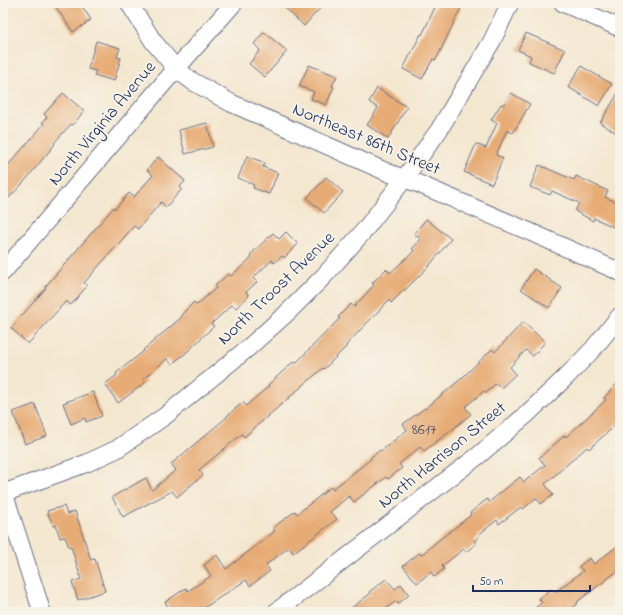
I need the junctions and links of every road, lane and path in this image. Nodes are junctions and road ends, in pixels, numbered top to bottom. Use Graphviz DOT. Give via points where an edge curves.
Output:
graph roads {
  1 [pos="129,3"];
  2 [pos="234,3"];
  3 [pos="510,3"];
  4 [pos="563,3"];
  5 [pos="620,28"];
  6 [pos="176,69"];
  7 [pos="404,179"];
  8 [pos="3,272"];
  9 [pos="620,272"];
  10 [pos="620,316"];
  11 [pos="4,492"];
  12 [pos="42,612"];
  13 [pos="276,612"];
  1 -- 6 [label="street, Northeast 86th Street" via="153,41"];
  2 -- 6 [label="street, North Virginia Avenue"];
  3 -- 7 [label="street, North Troost Avenue" via="492,41 440,130"];
  4 -- 5 [label="street"];
  6 -- 7 [label="street, Northeast 86th Street" via="231,103"];
  6 -- 8 [label="street, North Virginia Avenue"];
  7 -- 9 [label="street, Northeast 86th Street"];
  7 -- 11 [label="street, North Troost Avenue" via="363,232 287,313 164,416 117,449 87,464"];
  10 -- 13 [label="street, North Harrison Street" via="593,349 526,415 479,455"];
  11 -- 12 [label="street"];
}
